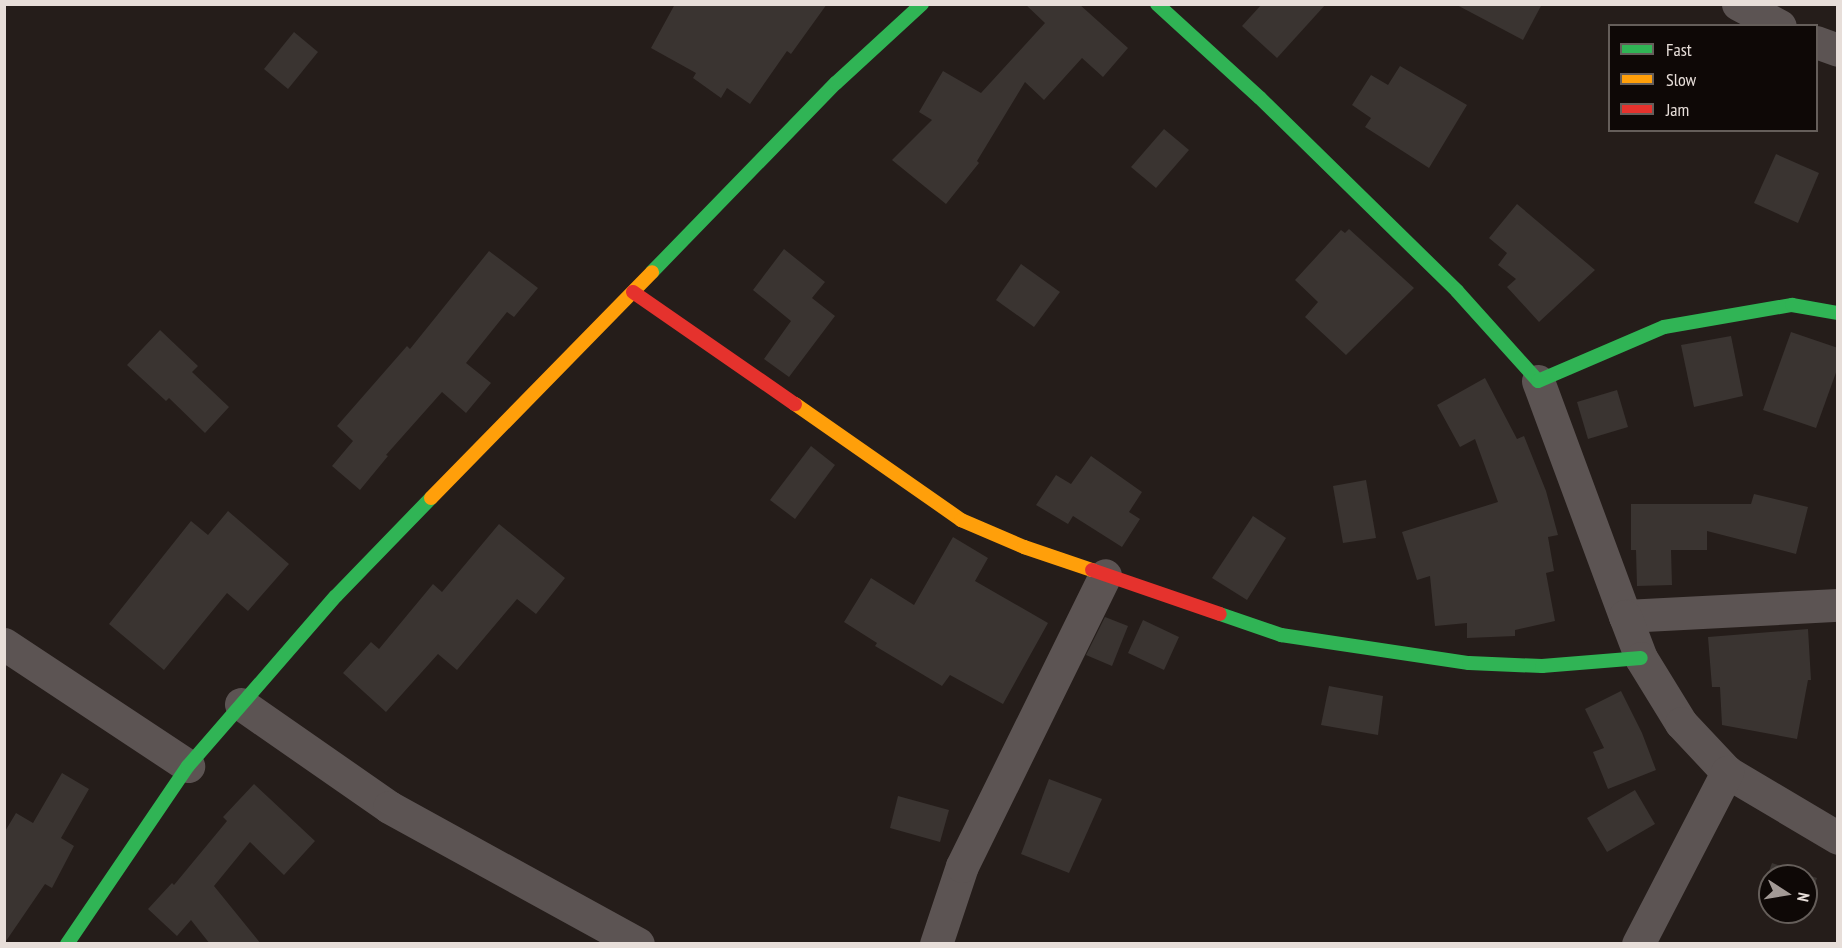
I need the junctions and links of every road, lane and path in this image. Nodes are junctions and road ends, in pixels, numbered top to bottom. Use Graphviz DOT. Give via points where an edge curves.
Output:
graph roads {
  1 [pos="922,4"];
  2 [pos="1157,4"];
  3 [pos="1738,4"];
  4 [pos="1776,24"];
  5 [pos="1818,43"];
  6 [pos="1838,50"];
  7 [pos="633,292"];
  8 [pos="1838,313"];
  9 [pos="1538,381"];
  10 [pos="1105,575"];
  11 [pos="1838,605"];
  12 [pos="1625,616"];
  13 [pos="4,644"];
  14 [pos="1641,658"];
  15 [pos="241,704"];
  16 [pos="188,766"];
  17 [pos="1727,772"];
  18 [pos="1838,838"];
  19 [pos="67,944"];
  20 [pos="638,944"];
  21 [pos="936,944"];
  22 [pos="1638,944"];
  1 -- 7 [label="street" via="836,83"];
  2 -- 9 [label="street" via="1260,98 1457,291"];
  3 -- 4 [label="street"];
  5 -- 6 [label="street"];
  7 -- 10 [label="street" via="961,520"];
  7 -- 15 [label="street" via="336,596"];
  8 -- 9 [label="street" via="1791,305 1664,327"];
  9 -- 12 [label="street"];
  10 -- 14 [label="street" via="1281,635 1469,663 1542,666"];
  10 -- 21 [label="street" via="962,866"];
  11 -- 12 [label="street"];
  12 -- 14 [label="street"];
  13 -- 16 [label="street"];
  14 -- 17 [label="street" via="1682,723"];
  15 -- 16 [label="street"];
  15 -- 20 [label="street" via="388,807"];
  16 -- 19 [label="street"];
  17 -- 18 [label="street"];
  17 -- 22 [label="street"];
}
